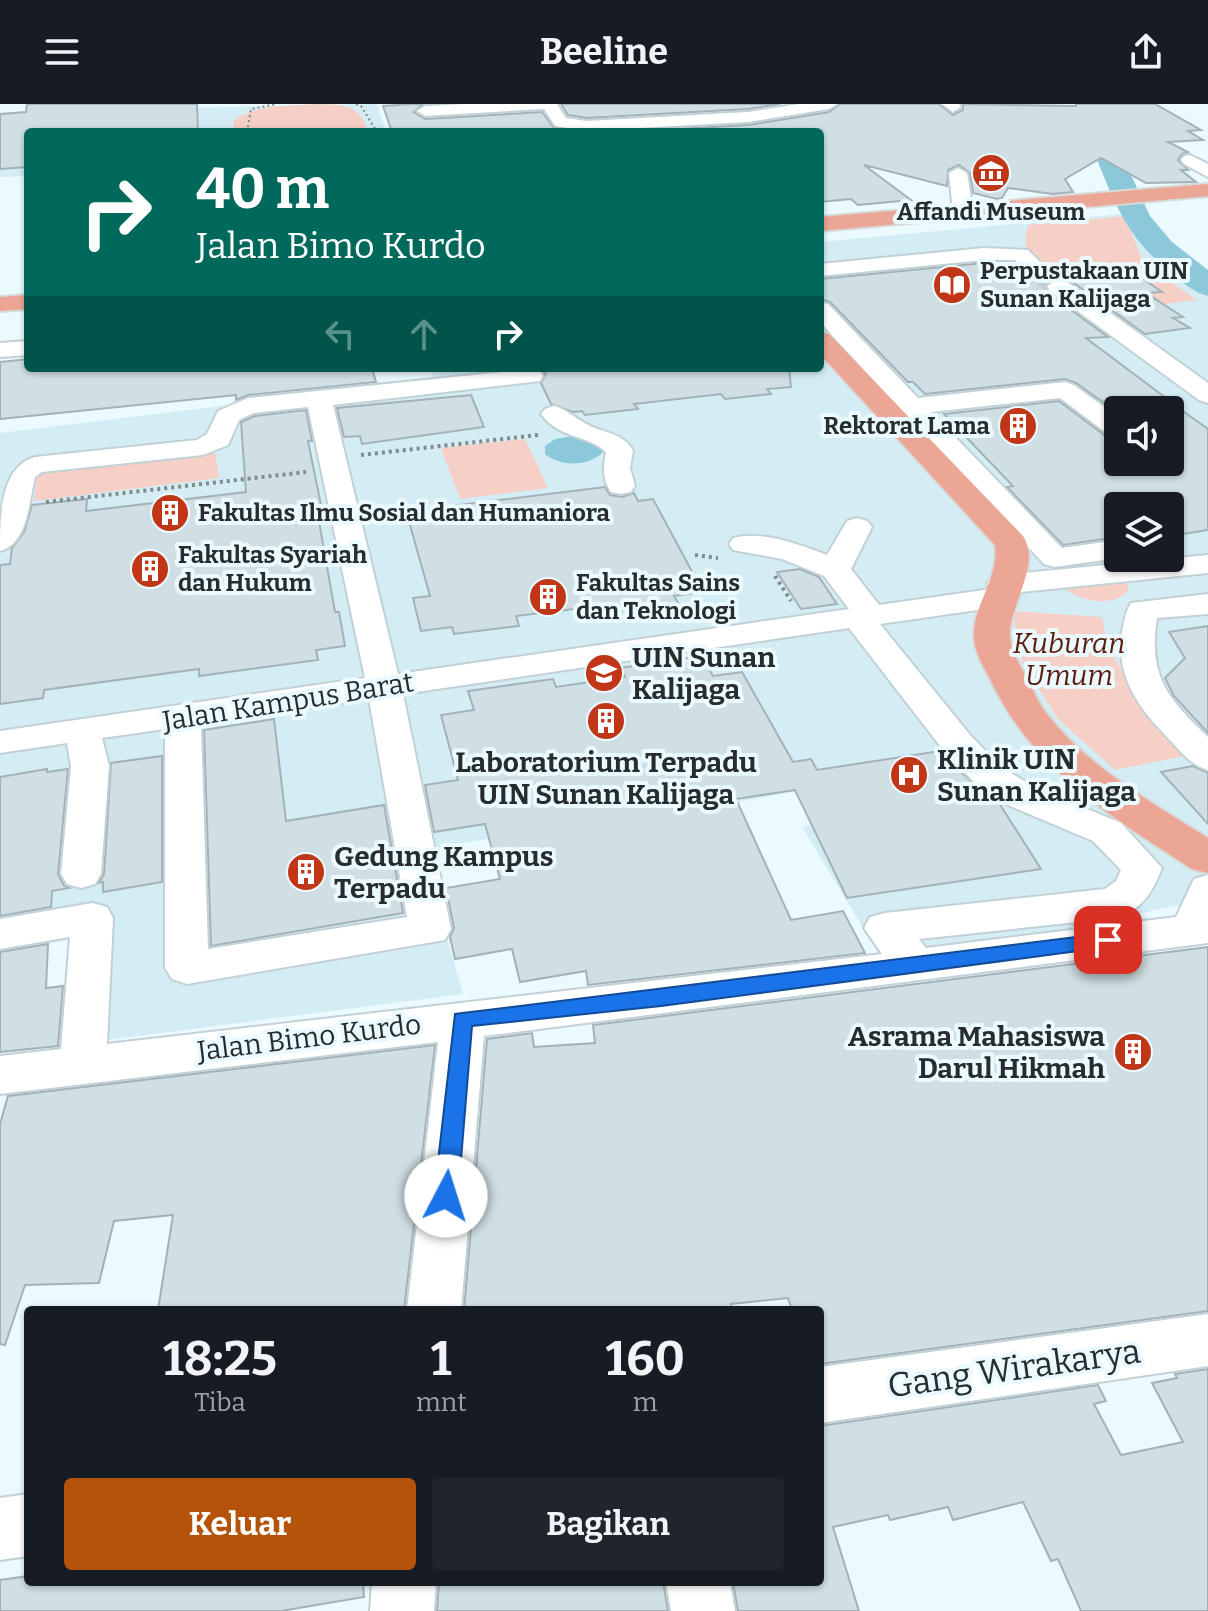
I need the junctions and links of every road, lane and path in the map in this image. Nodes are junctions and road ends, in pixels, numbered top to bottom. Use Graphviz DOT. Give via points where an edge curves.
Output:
graph roads {
  1 [pos="277,104"];
  2 [pos="356,104"];
  3 [pos="548,104"];
  4 [pos="829,104"];
  5 [pos="425,111"];
  6 [pos="749,118"];
  7 [pos="248,128"];
  8 [pos="375,128"];
  9 [pos="1190,160"];
  10 [pos="1208,172"];
  11 [pos="958,173"];
  12 [pos="1208,190"];
  13 [pos="1161,198"];
  14 [pos="1208,198"];
  15 [pos="1075,206"];
  16 [pos="963,211"];
  17 [pos="824,235"];
  18 [pos="824,235"];
  19 [pos="824,236"];
  20 [pos="824,236"];
  21 [pos="905,243"];
  22 [pos="858,247"];
  23 [pos="878,264"];
  24 [pos="1038,271"];
  25 [pos="1058,286"];
  26 [pos="24,294"];
  27 [pos="0,297"];
  28 [pos="24,302"];
  29 [pos="0,304"];
  30 [pos="828,332"];
  31 [pos="24,348"];
  32 [pos="0,350"];
  33 [pos="529,372"];
  34 [pos="1208,395"];
  35 [pos="318,397"];
  36 [pos="912,406"];
  37 [pos="1104,419"];
  38 [pos="576,430"];
  39 [pos="333,464"];
  40 [pos="621,486"];
  41 [pos="14,506"];
  42 [pos="857,527"];
  43 [pos="1188,540"];
  44 [pos="0,542"];
  45 [pos="733,551"];
  46 [pos="695,555"];
  47 [pos="1208,563"];
  48 [pos="769,568"];
  49 [pos="835,569"];
  50 [pos="1125,583"];
  51 [pos="1000,591"];
  52 [pos="1208,604"];
  53 [pos="863,616"];
  54 [pos="806,625"];
  55 [pos="384,687"];
  56 [pos="183,717"];
  57 [pos="83,732"];
  58 [pos="0,742"];
  59 [pos="1208,758"];
  60 [pos="1208,858"];
  61 [pos="81,874"];
  62 [pos="1208,889"];
  63 [pos="1199,930"];
  64 [pos="0,934"];
  65 [pos="915,964"];
  66 [pos="463,1019"];
  67 [pos="83,1063"];
  68 [pos="0,1075"];
  69 [pos="434,1306"];
  70 [pos="1208,1340"];
  71 [pos="824,1394"];
  72 [pos="24,1526"];
  73 [pos="0,1529"];
  74 [pos="404,1586"];
  75 [pos="699,1586"];
  76 [pos="402,1611"];
  77 [pos="703,1611"];
  1 -- 7 [label="path" via="251,109"];
  2 -- 8 [label="path"];
  3 -- 5 [label="street"];
  3 -- 6 [label="street" via="561,122 571,125"];
  4 -- 6 [label="street"];
  9 -- 10 [label="street"];
  11 -- 16 [label="street"];
  12 -- 13 [label="main road"];
  13 -- 14 [label="main road"];
  13 -- 15 [label="main road"];
  15 -- 16 [label="main road"];
  15 -- 18 [label="main road"];
  16 -- 17 [label="main road"];
  19 -- 22 [label="street"];
  20 -- 23 [label="street"];
  21 -- 22 [label="street"];
  22 -- 23 [label="street"];
  23 -- 24 [label="street" via="1021,254"];
  25 -- 34 [label="street"];
  26 -- 27 [label="main road"];
  28 -- 29 [label="main road"];
  30 -- 36 [label="street"];
  30 -- 51 [label="main road" via="1011,543 1015,552"];
  31 -- 32 [label="street"];
  33 -- 35 [label="street"];
  33 -- 38 [label="street" via="551,410"];
  35 -- 39 [label="street"];
  35 -- 41 [label="street" via="236,410 227,416 219,439 203,447 35,465 22,473"];
  36 -- 37 [label="street" via="1065,390"];
  36 -- 50 [label="street" via="1055,558"];
  38 -- 39 [label="path"];
  38 -- 40 [label="street" via="609,440 620,450 616,468"];
  39 -- 41 [label="path"];
  39 -- 55 [label="street"];
  41 -- 44 [label="street"];
  42 -- 49 [label="street"];
  43 -- 47 [label="street"];
  45 -- 46 [label="path"];
  45 -- 49 [label="street" via="789,551"];
  47 -- 50 [label="street"];
  48 -- 54 [label="path"];
  49 -- 53 [label="street"];
  50 -- 51 [label="street, Jalan Kampus Barat" via="1102,602 1067,592 1058,581"];
  50 -- 52 [label="street"];
  50 -- 59 [label="street" via="1143,685"];
  51 -- 53 [label="street, Jalan Kampus Barat"];
  51 -- 60 [label="main road" via="991,632 995,652 1032,722 1071,763"];
  53 -- 54 [label="street, Jalan Kampus Barat"];
  53 -- 65 [label="street" via="957,743 988,775 1023,797 1107,832 1142,868 1133,889 1115,903 885,928"];
  54 -- 55 [label="street, Jalan Kampus Barat"];
  55 -- 56 [label="street, Jalan Kampus Barat"];
  55 -- 56 [label="street" via="430,929 187,968"];
  56 -- 57 [label="street, Jalan Kampus Barat"];
  57 -- 58 [label="street, Jalan Kampus Barat"];
  57 -- 61 [label="street" via="90,766"];
  62 -- 63 [label="street, Jalan Bimo Kurdo"];
  63 -- 65 [label="street, Jalan Bimo Kurdo"];
  64 -- 67 [label="street" via="92,918"];
  65 -- 66 [label="street, Jalan Bimo Kurdo"];
  66 -- 67 [label="street, Jalan Bimo Kurdo"];
  66 -- 69 [label="street"];
  67 -- 68 [label="street, Jalan Bimo Kurdo"];
  70 -- 71 [label="street, Gang Wirakarya"];
  72 -- 73 [label="street"];
  74 -- 76 [label="street"];
  75 -- 77 [label="street"];
}
